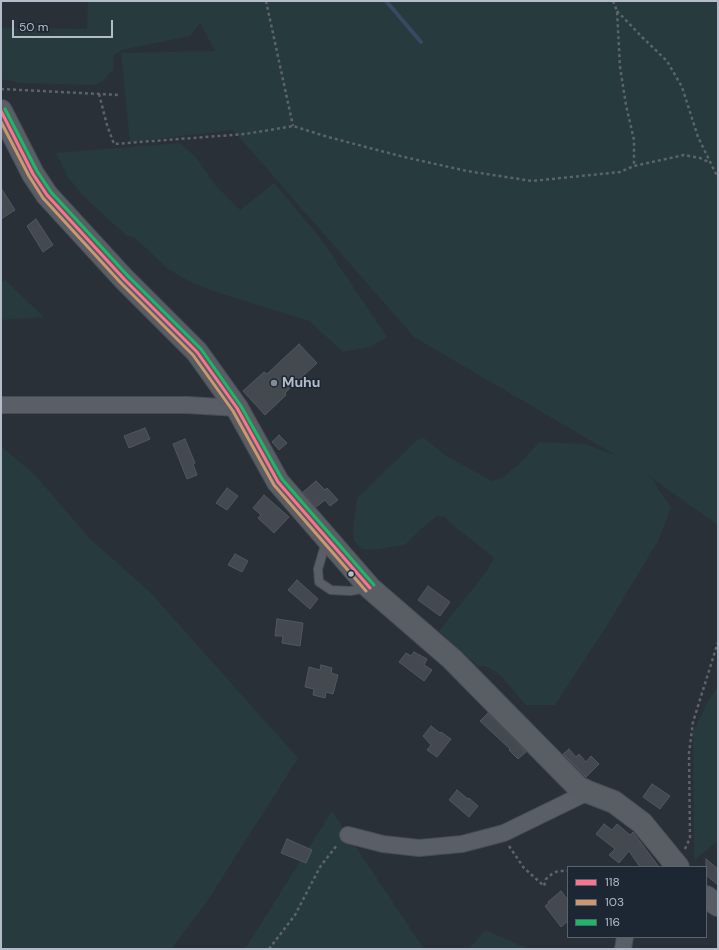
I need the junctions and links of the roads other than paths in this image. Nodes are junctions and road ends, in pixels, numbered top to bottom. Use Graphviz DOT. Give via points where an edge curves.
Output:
graph roads {
  1 [pos="1,111"];
  2 [pos="1,405"];
  3 [pos="237,408"];
  4 [pos="327,538"];
  5 [pos="370,588"];
  6 [pos="588,792"];
  7 [pos="348,835"];
  8 [pos="676,866"];
  9 [pos="707,897"];
  10 [pos="718,905"];
  11 [pos="625,938"];
  12 [pos="623,949"];
  1 -- 3 [label="street" via="33,174 47,195 124,279 197,352"];
  2 -- 3 [label="street" via="188,405"];
  3 -- 4 [label="street" via="278,482"];
  4 -- 5 [label="street"];
  4 -- 5 [label="lane" via="318,570 320,582 331,590"];
  5 -- 6 [label="street" via="452,659 578,787"];
  6 -- 7 [label="street" via="504,833 462,844 419,848 383,844"];
  6 -- 8 [label="street" via="614,802 642,823"];
  9 -- 10 [label="street"];
  11 -- 12 [label="street"];
}
